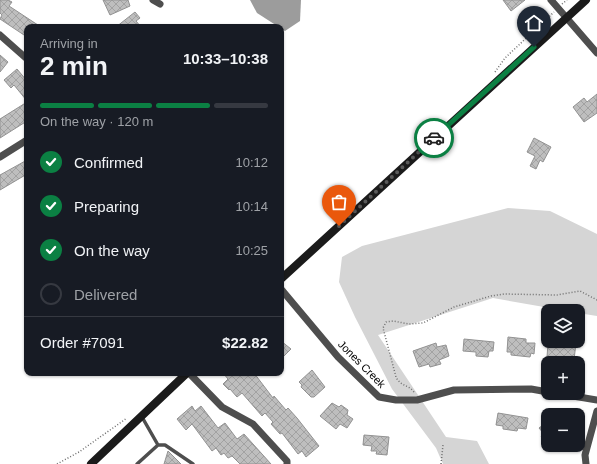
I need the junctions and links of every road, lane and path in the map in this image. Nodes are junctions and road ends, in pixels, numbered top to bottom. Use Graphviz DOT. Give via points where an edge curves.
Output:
graph roads {
  1 [pos="153,0"];
  2 [pos="551,0"];
  3 [pos="586,0"];
  4 [pos="160,4"];
  5 [pos="566,18"];
  6 [pos="0,35"];
  7 [pos="597,53"];
  8 [pos="24,56"];
  9 [pos="24,142"];
  10 [pos="0,156"];
  11 [pos="284,276"];
  12 [pos="284,292"];
  13 [pos="597,300"];
  14 [pos="185,376"];
  15 [pos="191,376"];
  16 [pos="541,391"];
  17 [pos="585,398"];
  18 [pos="417,400"];
  19 [pos="597,400"];
  20 [pos="597,412"];
  21 [pos="141,416"];
  22 [pos="128,418"];
  23 [pos="158,445"];
  24 [pos="443,445"];
  25 [pos="57,464"];
  26 [pos="91,464"];
  27 [pos="137,464"];
  28 [pos="193,464"];
  29 [pos="287,464"];
  30 [pos="441,464"];
  31 [pos="586,464"];
  1 -- 4 [label="street"];
  2 -- 5 [label="street"];
  3 -- 5 [label="street"];
  5 -- 7 [label="street"];
  5 -- 11 [label="street"];
  6 -- 8 [label="street"];
  9 -- 10 [label="street"];
  12 -- 18 [label="street, Jones Creek" via="338,357 379,397"];
  13 -- 18 [label="path" via="580,291 557,295 504,294 454,307 423,323 386,322 383,328 396,377 400,384 412,390"];
  14 -- 21 [label="street"];
  15 -- 29 [label="street" via="222,407 253,424"];
  16 -- 18 [label="street, Jones Creek" via="454,390"];
  17 -- 19 [label="street"];
  20 -- 31 [label="street" via="585,455"];
  21 -- 23 [label="lane"];
  21 -- 26 [label="street"];
  22 -- 25 [label="path"];
  23 -- 27 [label="lane"];
  23 -- 28 [label="lane" via="165,445"];
  24 -- 30 [label="path"];
}
